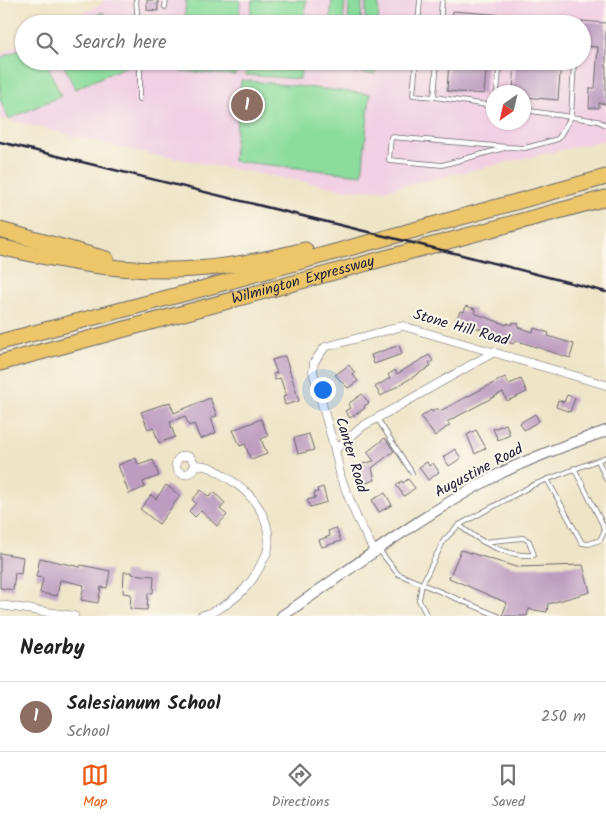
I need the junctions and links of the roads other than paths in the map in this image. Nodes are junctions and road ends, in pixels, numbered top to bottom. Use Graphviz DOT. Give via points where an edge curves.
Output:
graph roads {
  1 [pos="136,0"];
  2 [pos="166,0"];
  3 [pos="420,0"];
  4 [pos="442,0"];
  5 [pos="165,7"];
  6 [pos="137,15"];
  7 [pos="419,15"];
  8 [pos="441,15"];
  9 [pos="140,70"];
  10 [pos="415,70"];
  11 [pos="436,70"];
  12 [pos="499,70"];
  13 [pos="574,70"];
  14 [pos="498,85"];
  15 [pos="434,97"];
  16 [pos="140,99"];
  17 [pos="486,105"];
  18 [pos="531,111"];
  19 [pos="571,117"];
  20 [pos="606,125"];
  21 [pos="508,147"];
  22 [pos="606,170"];
  23 [pos="606,177"];
  24 [pos="606,198"];
  25 [pos="0,230"];
  26 [pos="0,247"];
  27 [pos="199,269"];
  28 [pos="0,342"];
  29 [pos="494,352"];
  30 [pos="314,362"];
  31 [pos="0,363"];
  32 [pos="606,385"];
  33 [pos="377,418"];
  34 [pos="606,431"];
  35 [pos="335,450"];
  36 [pos="606,457"];
  37 [pos="598,460"];
  38 [pos="194,465"];
  39 [pos="574,468"];
  40 [pos="412,474"];
  41 [pos="547,479"];
  42 [pos="606,479"];
  43 [pos="459,525"];
  44 [pos="483,542"];
  45 [pos="377,551"];
  46 [pos="422,584"];
  47 [pos="0,605"];
  48 [pos="74,616"];
  49 [pos="200,616"];
  50 [pos="282,616"];
  51 [pos="427,616"];
  52 [pos="498,616"];
  1 -- 6 [label="lane"];
  2 -- 5 [label="lane"];
  3 -- 7 [label="lane"];
  4 -- 8 [label="lane"];
  9 -- 16 [label="lane"];
  10 -- 15 [label="lane" via="413,95"];
  11 -- 15 [label="lane"];
  12 -- 14 [label="lane"];
  13 -- 19 [label="lane"];
  15 -- 17 [label="lane"];
  18 -- 19 [label="lane"];
  19 -- 20 [label="lane"];
  19 -- 21 [label="lane" via="558,139 525,148"];
  21 -- 21 [label="lane" via="442,165 389,160 391,137"];
  22 -- 27 [label="highway" via="318,247"];
  23 -- 28 [label="highway, Wilmington Expressway"];
  24 -- 31 [label="highway, Wilmington Expressway"];
  25 -- 27 [label="highway" via="123,262"];
  26 -- 27 [label="highway" via="113,268"];
  29 -- 30 [label="street, Stone Hill Road" via="403,326 325,347"];
  29 -- 32 [label="street, Stone Hill Road"];
  29 -- 33 [label="street"];
  30 -- 35 [label="street, Canter Road" via="313,372"];
  33 -- 35 [label="street"];
  33 -- 40 [label="lane"];
  34 -- 45 [label="street, Augustine Road" via="564,445 503,473 423,519"];
  35 -- 45 [label="street, Canter Road" via="341,478"];
  36 -- 37 [label="lane"];
  37 -- 39 [label="lane"];
  37 -- 42 [label="lane"];
  38 -- 49 [label="street" via="208,465 244,488 254,498 268,532 268,549 257,574 234,598 213,612"];
  39 -- 41 [label="lane"];
  39 -- 41 [label="lane" via="603,525 600,540 582,543"];
  41 -- 43 [label="lane"];
  43 -- 44 [label="lane"];
  43 -- 46 [label="lane" via="444,540"];
  44 -- 44 [label="lane" via="521,556 534,555 529,541 524,538"];
  45 -- 46 [label="lane" via="398,574"];
  45 -- 50 [label="street, Augustine Road"];
  46 -- 51 [label="lane" via="419,600"];
  46 -- 52 [label="lane"];
  47 -- 48 [label="street"];
}
